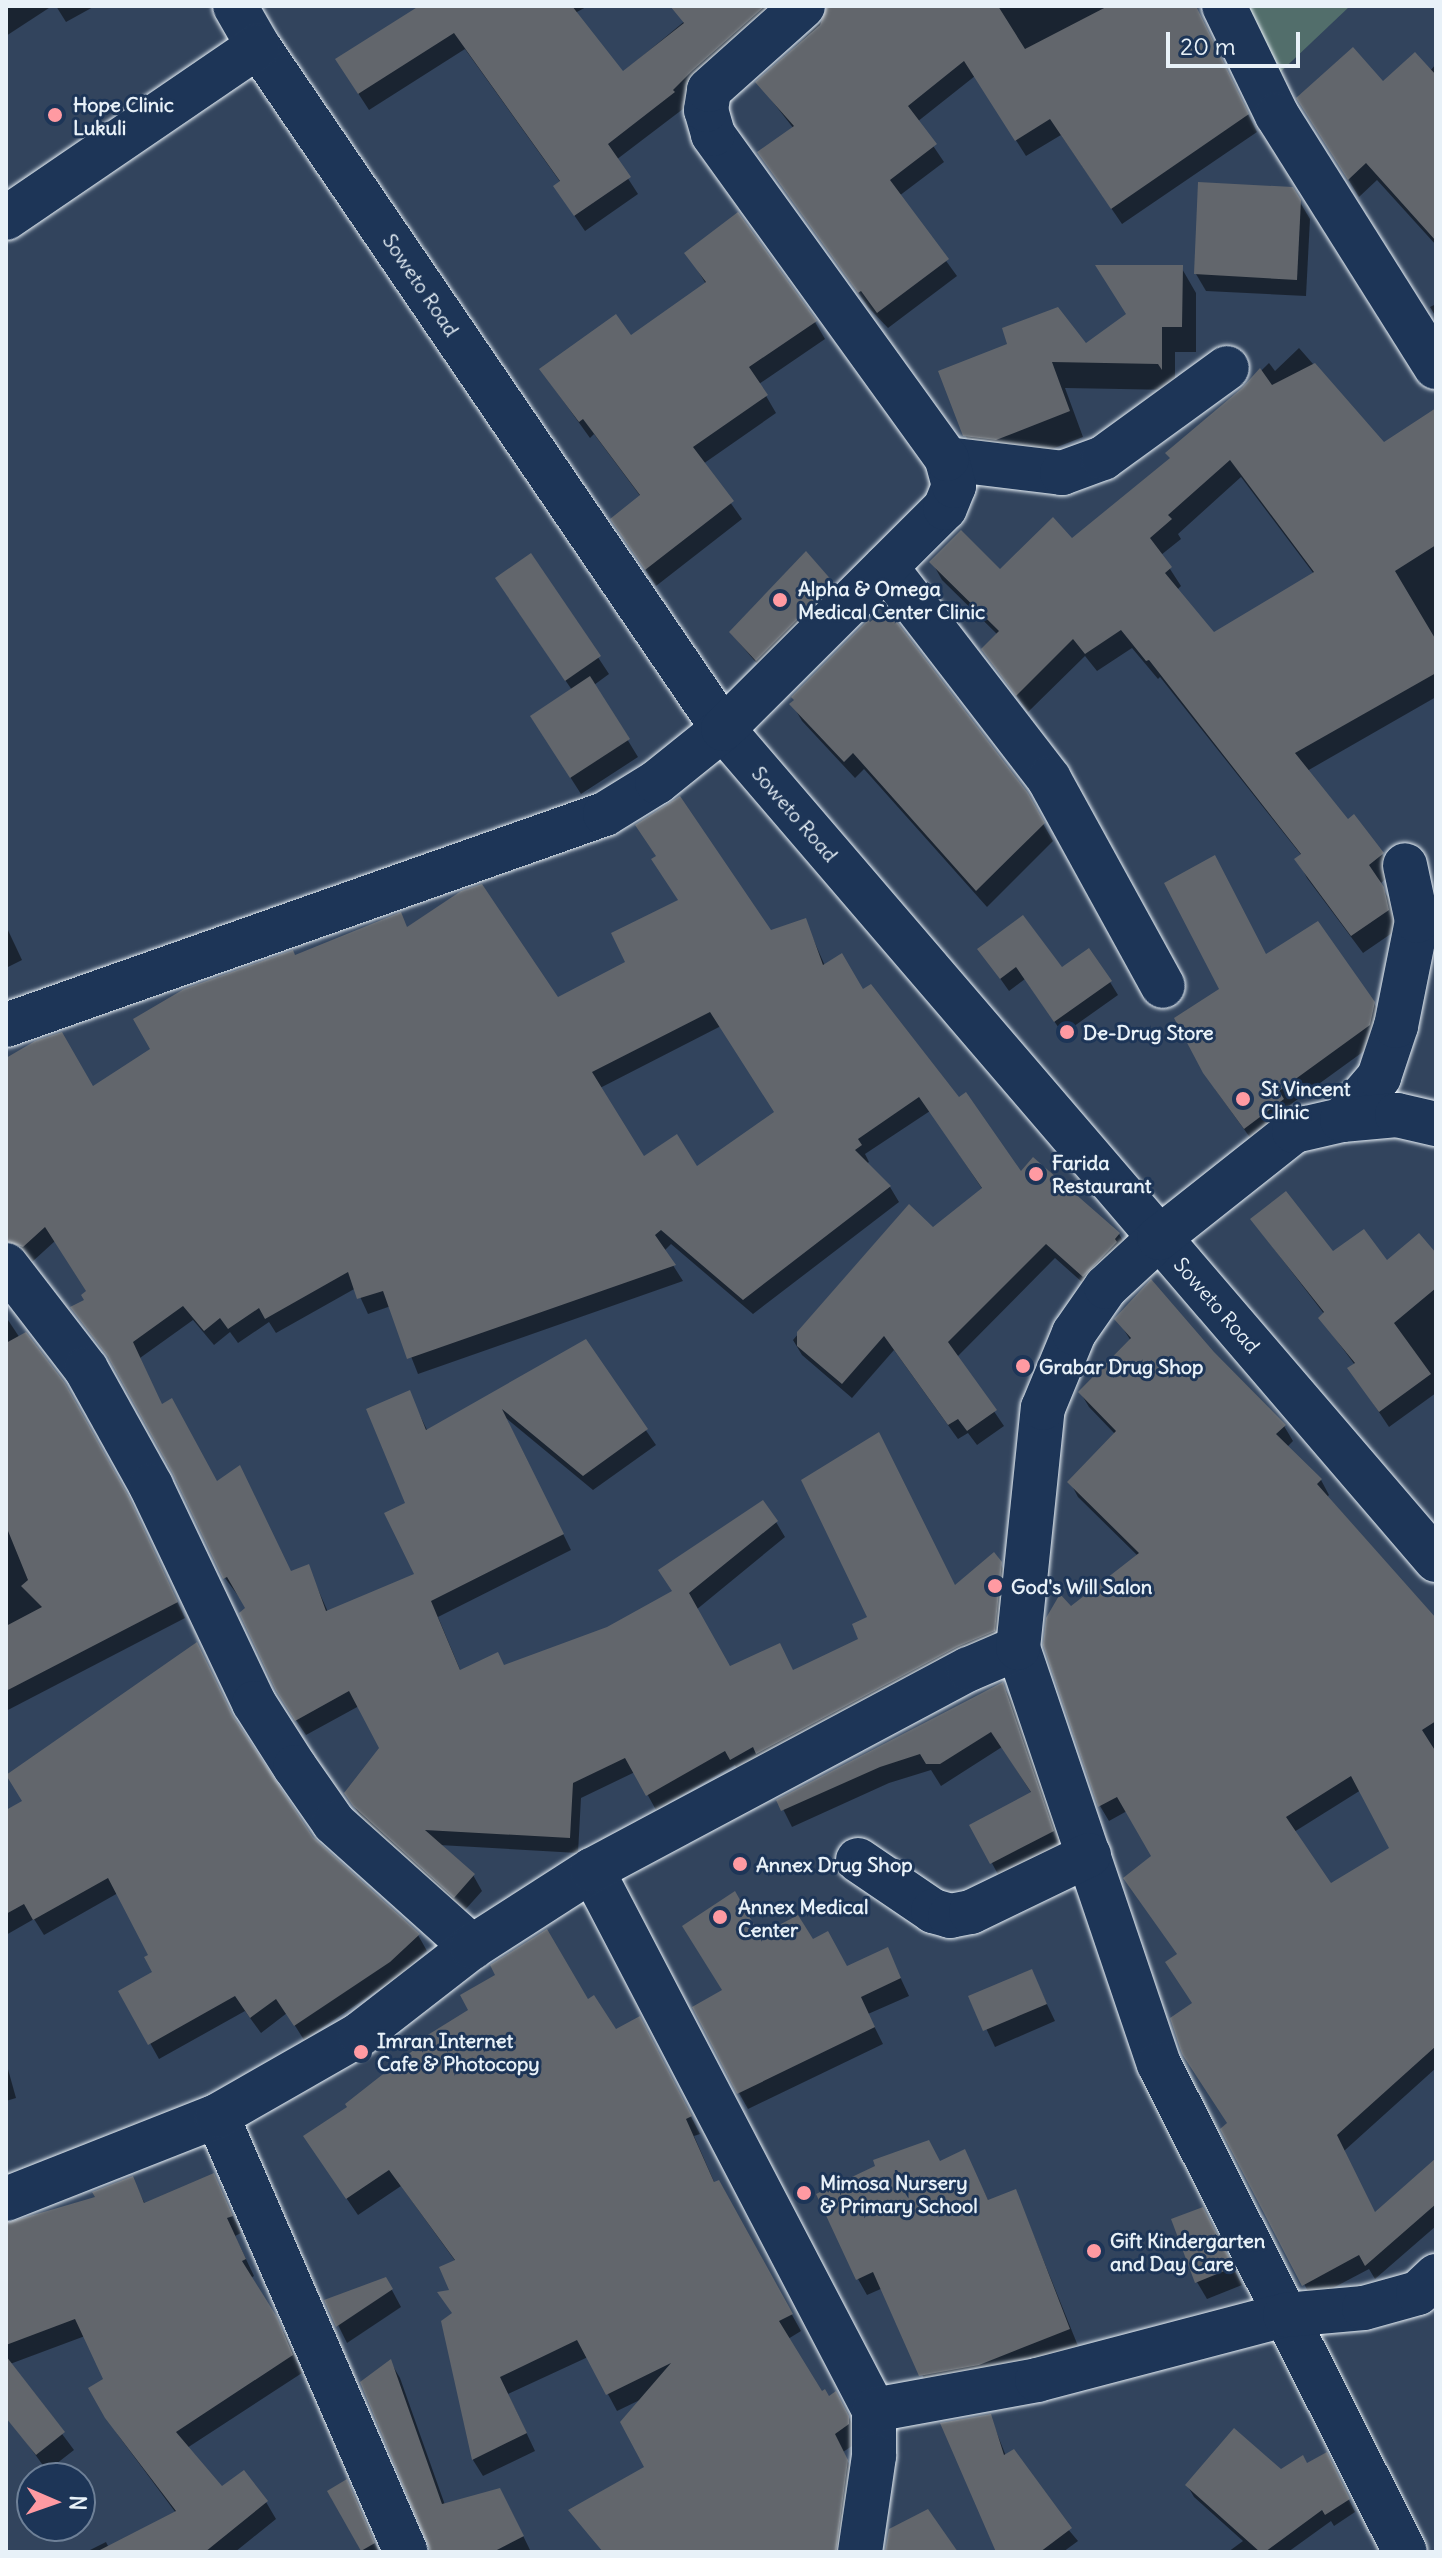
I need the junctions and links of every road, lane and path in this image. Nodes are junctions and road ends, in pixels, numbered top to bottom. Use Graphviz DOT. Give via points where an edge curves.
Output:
graph roads {
  1 [pos="235,6"];
  2 [pos="803,6"];
  3 [pos="1224,6"];
  4 [pos="258,46"];
  5 [pos="6,218"];
  6 [pos="1436,367"];
  7 [pos="1227,368"];
  8 [pos="947,459"];
  9 [pos="886,567"];
  10 [pos="723,729"];
  11 [pos="1405,865"];
  12 [pos="1163,986"];
  13 [pos="6,1025"];
  14 [pos="1342,1120"];
  15 [pos="1436,1124"];
  16 [pos="1159,1238"];
  17 [pos="6,1265"];
  18 [pos="1436,1560"];
  19 [pos="1018,1648"];
  20 [pos="1089,1855"];
  21 [pos="858,1860"];
  22 [pos="592,1870"];
  23 [pos="472,1947"];
  24 [pos="217,2116"];
  25 [pos="6,2199"];
  26 [pos="1436,2276"];
  27 [pos="1285,2315"];
  28 [pos="874,2410"];
  29 [pos="406,2552"];
  30 [pos="860,2552"];
  31 [pos="1405,2552"];
  1 -- 4 [label="street, Soweto Road"];
  2 -- 8 [label="street" via="709,90 706,110 713,134"];
  3 -- 6 [label="street" via="1277,115"];
  4 -- 5 [label="street"];
  4 -- 10 [label="street, Soweto Road"];
  7 -- 8 [label="street" via="1103,458 1062,473"];
  8 -- 9 [label="street" via="954,486 945,508"];
  9 -- 10 [label="street"];
  9 -- 12 [label="street" via="1049,779"];
  10 -- 13 [label="street" via="657,782 605,814"];
  10 -- 16 [label="street, Soweto Road"];
  11 -- 14 [label="street" via="1417,921 1396,1026 1379,1077"];
  14 -- 15 [label="street" via="1397,1115"];
  14 -- 16 [label="street" via="1294,1131"];
  16 -- 18 [label="street, Soweto Road"];
  16 -- 19 [label="street" via="1106,1287 1074,1333 1043,1408"];
  17 -- 23 [label="street" via="86,1369 151,1486 254,1703 295,1767 334,1823"];
  19 -- 20 [label="street"];
  19 -- 22 [label="street" via="969,1669"];
  20 -- 21 [label="street" via="971,1912 950,1916 933,1911"];
  20 -- 27 [label="street" via="1159,2064"];
  22 -- 23 [label="street"];
  22 -- 28 [label="street"];
  23 -- 24 [label="street" via="360,2034"];
  24 -- 25 [label="street"];
  24 -- 29 [label="street"];
  26 -- 27 [label="street" via="1418,2293 1364,2308"];
  27 -- 28 [label="street" via="1037,2380"];
  27 -- 31 [label="street"];
  28 -- 30 [label="street" via="874,2456"];
}
